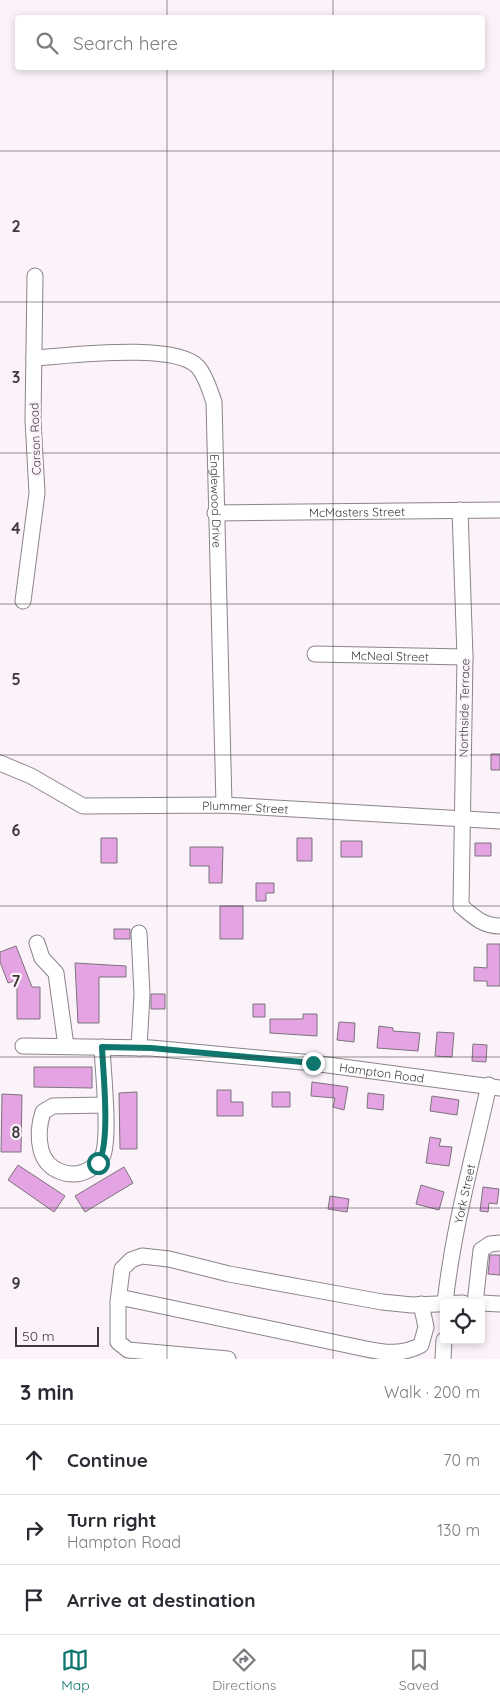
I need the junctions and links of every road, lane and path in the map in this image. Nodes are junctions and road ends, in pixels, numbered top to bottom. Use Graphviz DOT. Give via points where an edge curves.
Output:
graph roads {
  1 [pos="35,276"];
  2 [pos="34,358"];
  3 [pos="460,510"];
  4 [pos="500,510"];
  5 [pos="215,513"];
  6 [pos="24,601"];
  7 [pos="315,654"];
  8 [pos="465,657"];
  9 [pos="0,764"];
  10 [pos="224,805"];
  11 [pos="461,820"];
  12 [pos="500,821"];
  13 [pos="500,926"];
  14 [pos="139,933"];
  15 [pos="37,943"];
  16 [pos="23,1046"];
  17 [pos="66,1046"];
  18 [pos="102,1047"];
  19 [pos="139,1048"];
  20 [pos="494,1086"];
  21 [pos="104,1106"];
  22 [pos="500,1243"];
  23 [pos="119,1297"];
  24 [pos="446,1299"];
  25 [pos="475,1299"];
  26 [pos="440,1302"];
  27 [pos="420,1304"];
  28 [pos="485,1304"];
  29 [pos="500,1304"];
  30 [pos="444,1344"];
  31 [pos="366,1354"];
  32 [pos="228,1359"];
  33 [pos="443,1359"];
  1 -- 2 [label="street, Carson Road"];
  2 -- 5 [label="street, Englewood Drive" via="155,352 176,356 197,366 214,402"];
  2 -- 6 [label="street, Carson Road" via="37,493"];
  3 -- 4 [label="street, McMasters Street"];
  3 -- 5 [label="street, McMasters Street"];
  3 -- 8 [label="street, Northside Terrace"];
  5 -- 10 [label="street, Englewood Drive"];
  7 -- 8 [label="street, McNeal Street"];
  8 -- 11 [label="street, Northside Terrace"];
  9 -- 10 [label="street, Plummer Street" via="31,776 83,806"];
  10 -- 11 [label="street, Plummer Street"];
  11 -- 12 [label="street, Plummer Street"];
  11 -- 13 [label="street, Northside Terrace" via="461,906 479,921 489,926"];
  14 -- 19 [label="street" via="142,994"];
  15 -- 17 [label="street" via="42,958 56,973"];
  16 -- 17 [label="street, Hampton Road"];
  17 -- 18 [label="street, Hampton Road"];
  18 -- 19 [label="street, Hampton Road"];
  18 -- 21 [label="street"];
  19 -- 20 [label="street, Hampton Road" via="313,1063"];
  20 -- 24 [label="street, York Street" via="462,1203"];
  21 -- 21 [label="street" via="102,1157 80,1174 71,1176 60,1172 41,1152 39,1135 43,1112 53,1106"];
  22 -- 25 [label="street" via="490,1244 481,1250"];
  23 -- 27 [label="street" via="122,1269 131,1260 142,1256 382,1302"];
  23 -- 31 [label="street"];
  23 -- 32 [label="street" via="118,1342 128,1350"];
  26 -- 27 [label="street"];
  27 -- 31 [label="street" via="426,1327 420,1345 401,1352"];
  28 -- 29 [label="street"];
  30 -- 33 [label="street"];
}
